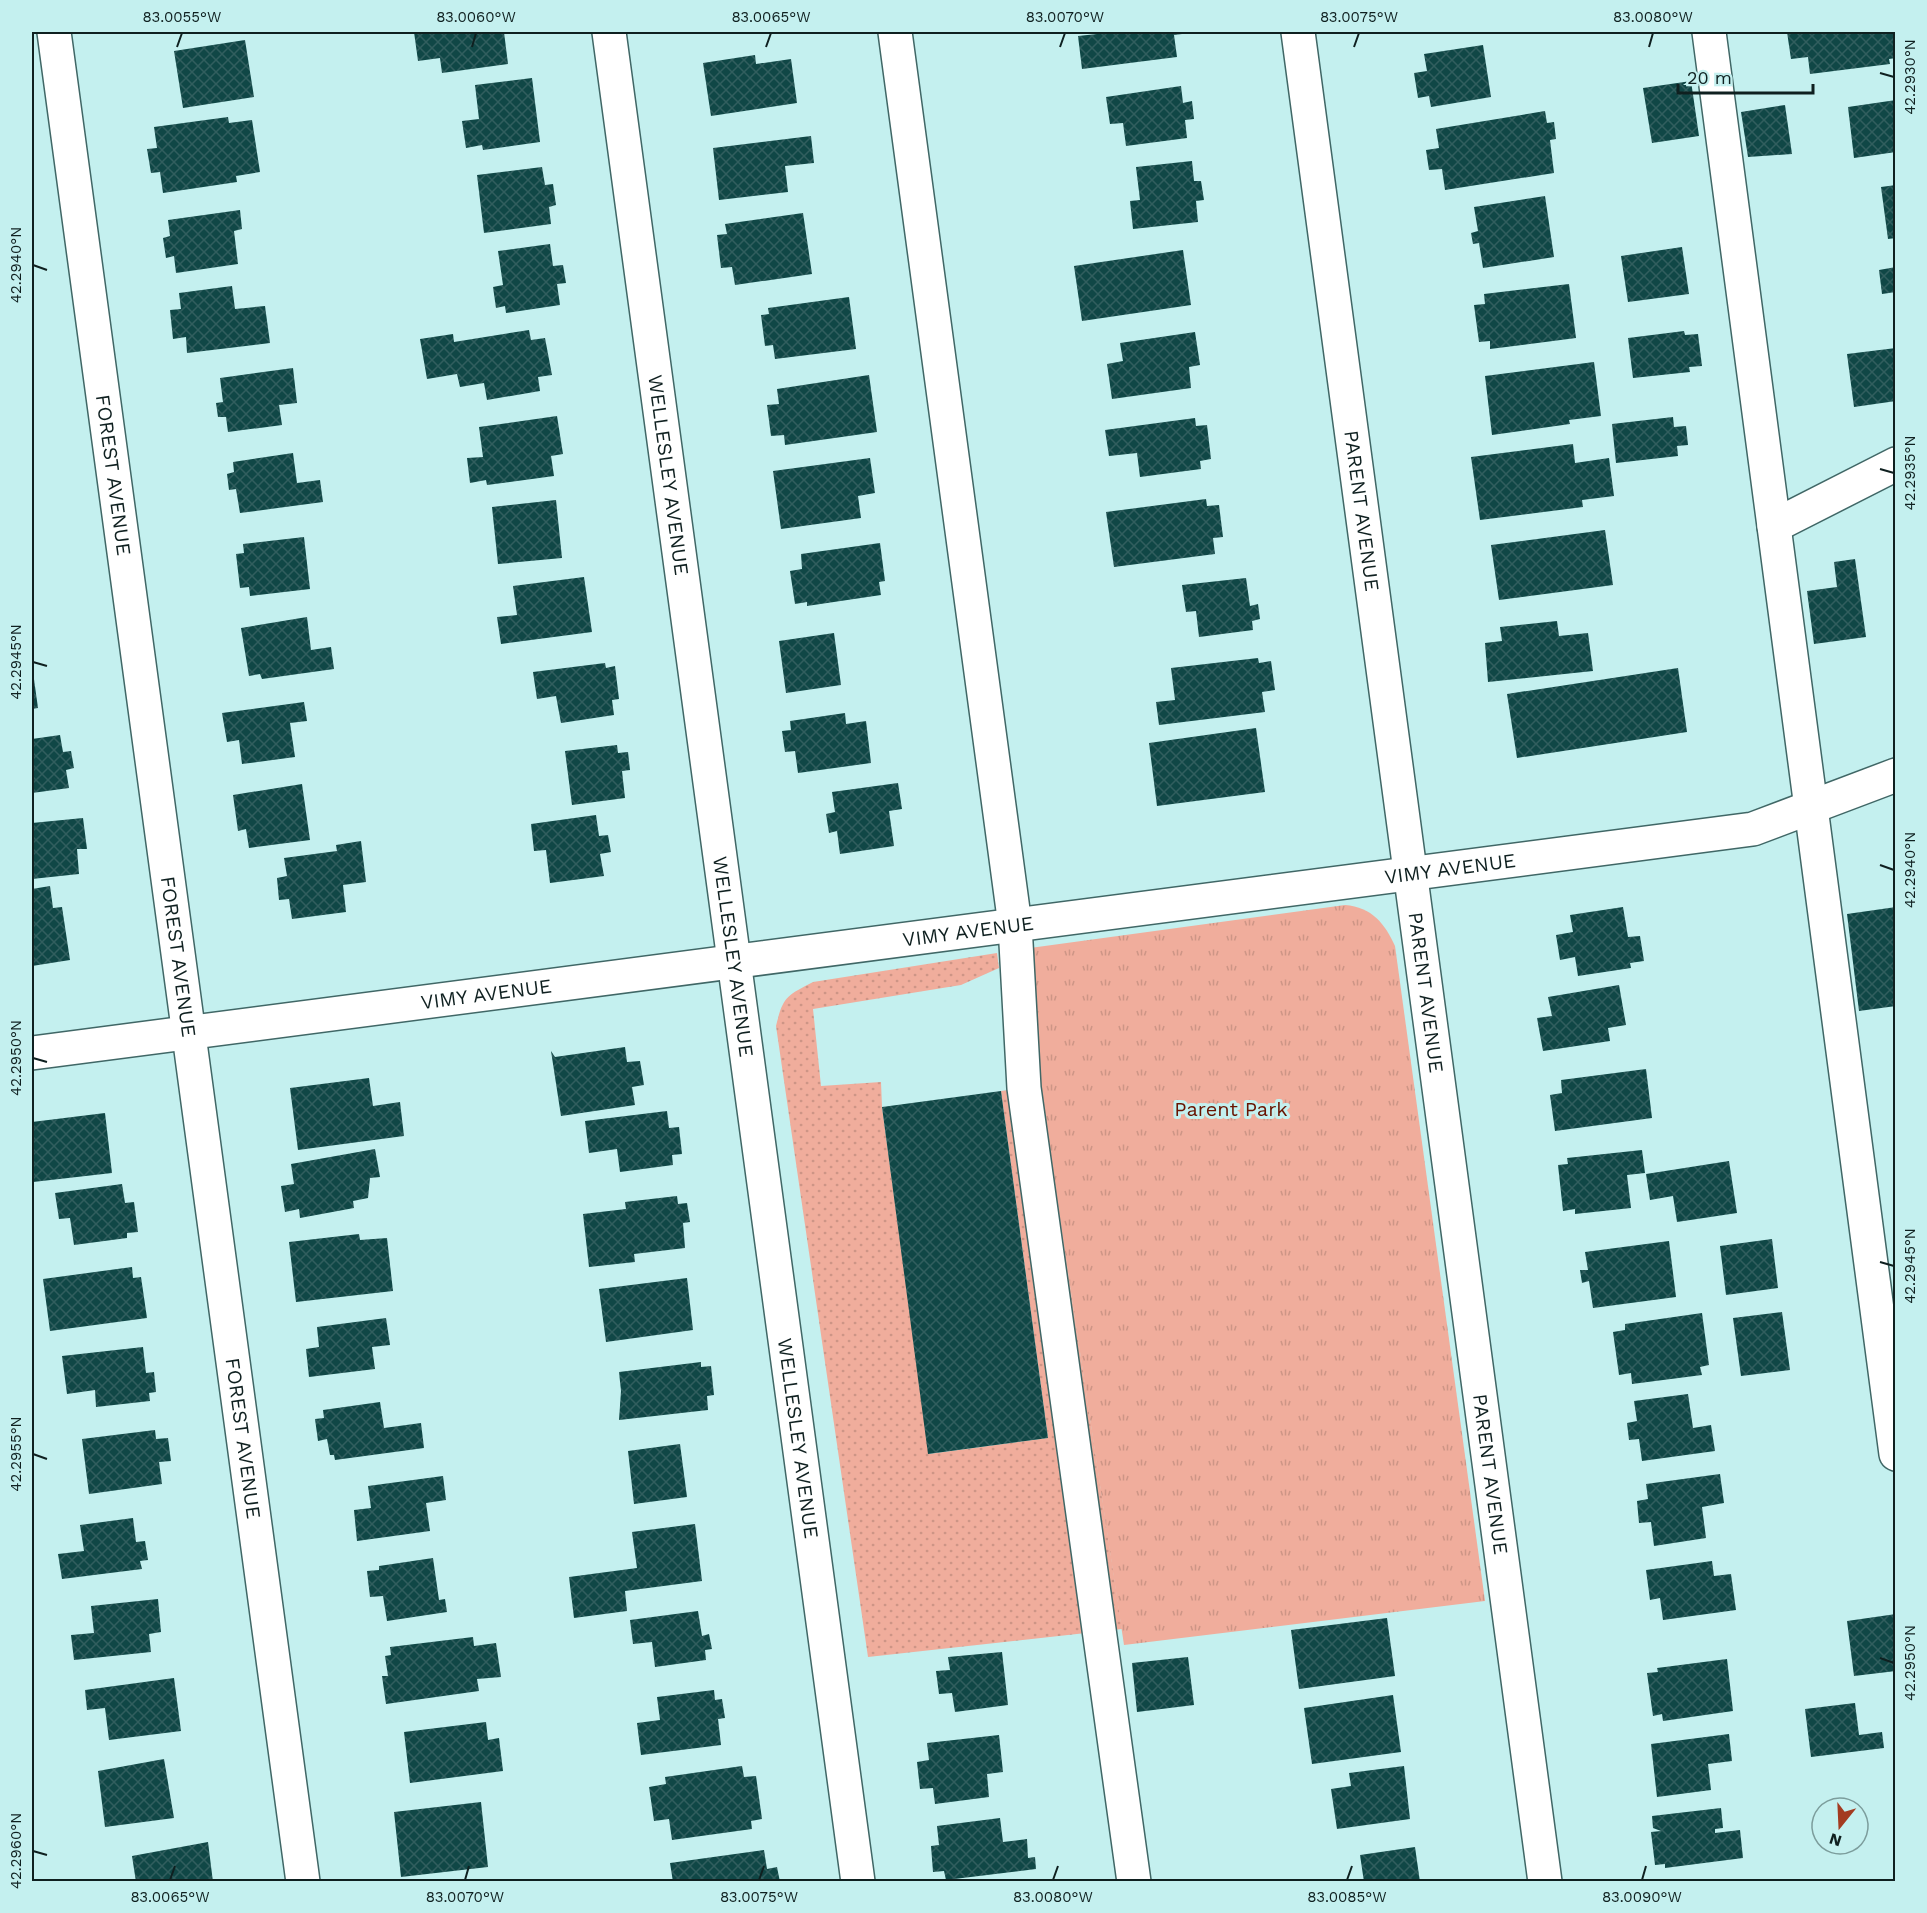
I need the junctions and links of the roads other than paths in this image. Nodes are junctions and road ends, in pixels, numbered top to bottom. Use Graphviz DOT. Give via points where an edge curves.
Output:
graph roads {
  1 [pos="54,32"];
  2 [pos="609,32"];
  3 [pos="895,32"];
  4 [pos="1298,32"];
  5 [pos="1709,32"];
  6 [pos="1896,464"];
  7 [pos="1774,526"];
  8 [pos="1896,775"];
  9 [pos="1811,807"];
  10 [pos="1411,874"];
  11 [pos="1015,925"];
  12 [pos="734,961"];
  13 [pos="189,1032"];
  14 [pos="32,1053"];
  15 [pos="1896,1454"];
  16 [pos="303,1881"];
  17 [pos="858,1881"];
  18 [pos="1134,1881"];
  19 [pos="1545,1881"];
  1 -- 13 [label="street, FOREST AVENUE"];
  2 -- 12 [label="street, WELLESLEY AVENUE"];
  3 -- 11 [label="street"];
  4 -- 10 [label="street, PARENT AVENUE"];
  5 -- 7 [label="street"];
  6 -- 7 [label="street"];
  7 -- 9 [label="street"];
  8 -- 9 [label="street, VIMY AVENUE"];
  9 -- 10 [label="street, VIMY AVENUE" via="1753,829"];
  9 -- 15 [label="street"];
  10 -- 11 [label="street, VIMY AVENUE"];
  10 -- 19 [label="street, PARENT AVENUE"];
  11 -- 12 [label="street, VIMY AVENUE"];
  11 -- 18 [label="street" via="1024,1088"];
  12 -- 13 [label="street, VIMY AVENUE"];
  12 -- 17 [label="street, WELLESLEY AVENUE"];
  13 -- 14 [label="street, VIMY AVENUE"];
  13 -- 16 [label="street, FOREST AVENUE"];
}
